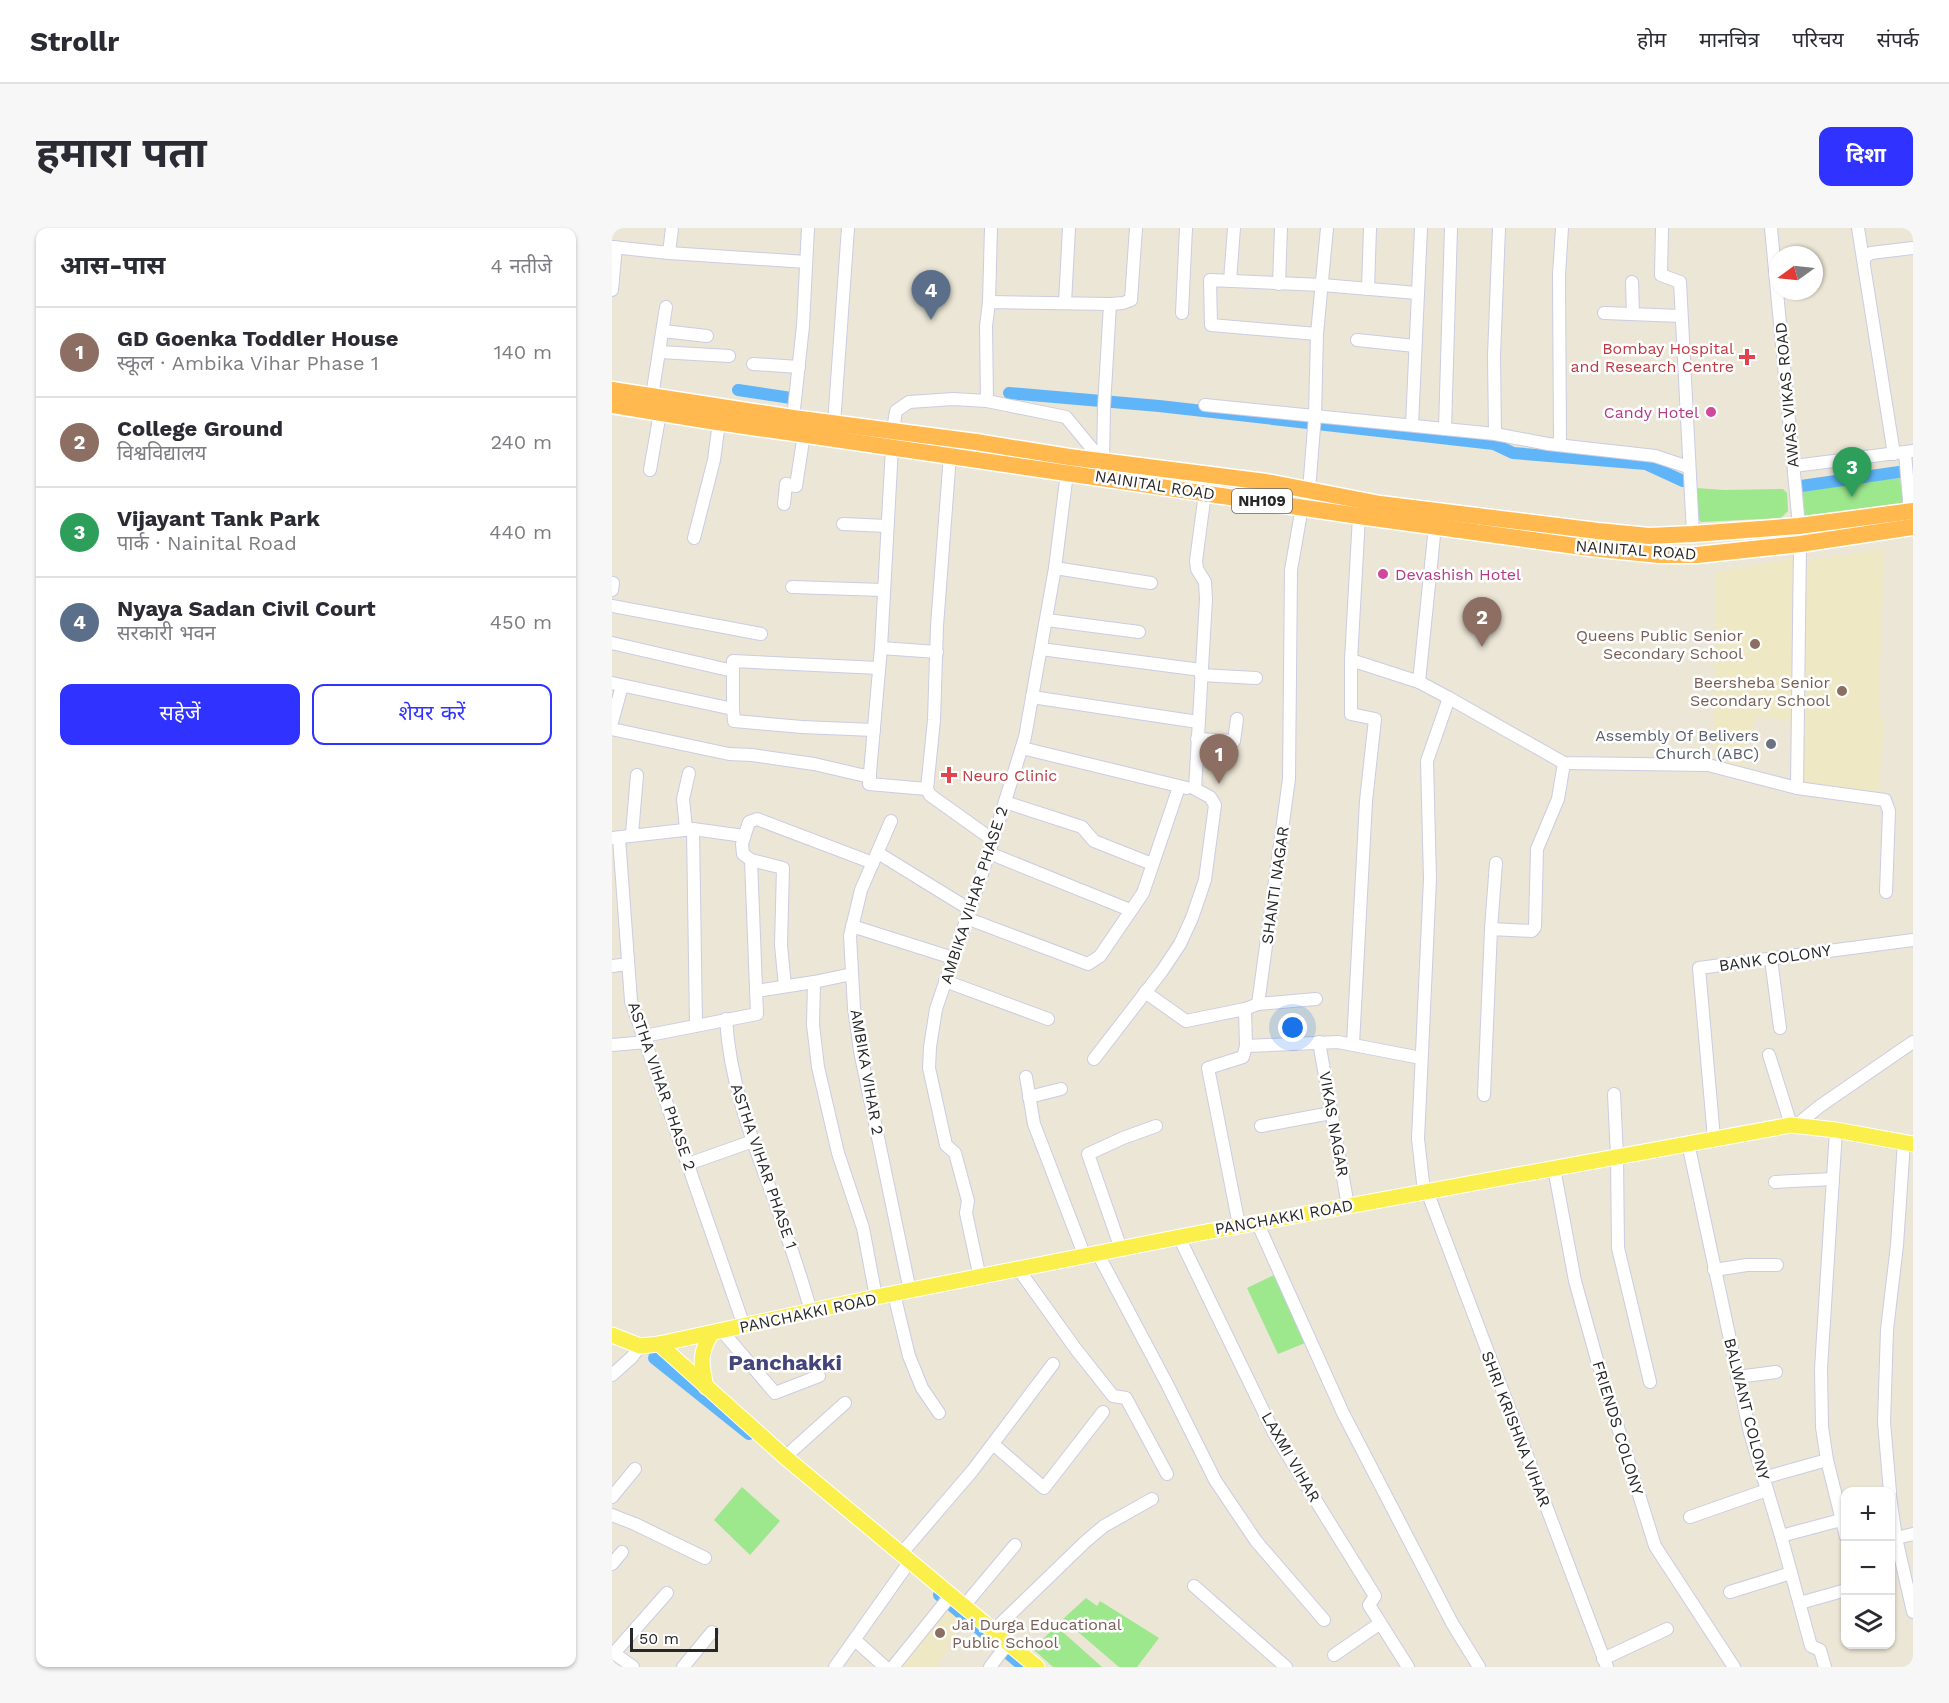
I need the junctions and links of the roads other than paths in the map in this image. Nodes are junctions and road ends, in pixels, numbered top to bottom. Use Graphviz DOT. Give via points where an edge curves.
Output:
graph roads {
  1 [pos="672,228"];
  2 [pos="807,228"];
  3 [pos="848,228"];
  4 [pos="992,228"];
  5 [pos="1069,228"];
  6 [pos="1136,228"];
  7 [pos="1186,228"];
  8 [pos="1234,228"];
  9 [pos="1281,228"];
  10 [pos="1327,228"];
  11 [pos="1370,228"];
  12 [pos="1421,228"];
  13 [pos="1451,228"];
  14 [pos="1499,228"];
  15 [pos="1562,228"];
  16 [pos="1662,228"];
  17 [pos="1771,228"];
  18 [pos="1858,228"];
  19 [pos="614,247"];
  20 [pos="1913,248"];
  21 [pos="669,253"];
  22 [pos="1864,261"];
  23 [pos="806,262"];
  24 [pos="1230,281"];
  25 [pos="1632,282"];
  26 [pos="1279,284"];
  27 [pos="1322,285"];
  28 [pos="1368,289"];
  29 [pos="612,290"];
  30 [pos="1417,292"];
  31 [pos="988,302"];
  32 [pos="1065,303"];
  33 [pos="1110,304"];
  34 [pos="666,307"];
  35 [pos="1182,313"];
  36 [pos="1604,313"];
  37 [pos="1633,314"];
  38 [pos="1681,316"];
  39 [pos="663,331"];
  40 [pos="1317,334"];
  41 [pos="707,336"];
  42 [pos="1357,340"];
  43 [pos="1415,346"];
  44 [pos="660,352"];
  45 [pos="729,356"];
  46 [pos="753,364"];
  47 [pos="799,367"];
  48 [pos="612,390"];
  49 [pos="652,396"];
  50 [pos="987,401"];
  51 [pos="612,405"];
  52 [pos="1205,405"];
  53 [pos="835,412"];
  54 [pos="660,413"];
  55 [pos="793,418"];
  56 [pos="1315,420"];
  57 [pos="719,422"];
  58 [pos="1412,425"];
  59 [pos="1445,429"];
  60 [pos="893,430"];
  61 [pos="804,434"];
  62 [pos="853,434"];
  63 [pos="1495,434"];
  64 [pos="1560,445"];
  65 [pos="892,447"];
  66 [pos="950,455"];
  67 [pos="1905,460"];
  68 [pos="1068,465"];
  69 [pos="1794,466"];
  70 [pos="1688,467"];
  71 [pos="1102,469"];
  72 [pos="651,470"];
  73 [pos="1209,475"];
  74 [pos="1309,490"];
  75 [pos="1205,493"];
  76 [pos="784,504"];
  77 [pos="1302,507"];
  78 [pos="1359,516"];
  79 [pos="1912,516"];
  80 [pos="843,524"];
  81 [pos="886,526"];
  82 [pos="1435,526"];
  83 [pos="1799,526"];
  84 [pos="1693,534"];
  85 [pos="694,538"];
  86 [pos="1800,544"];
  87 [pos="1694,555"];
  88 [pos="1055,568"];
  89 [pos="1151,583"];
  90 [pos="792,587"];
  91 [pos="883,590"];
  92 [pos="612,606"];
  93 [pos="1047,620"];
  94 [pos="1139,632"];
  95 [pos="761,634"];
  96 [pos="612,643"];
  97 [pos="881,648"];
  98 [pos="1041,649"];
  99 [pos="937,652"];
  100 [pos="1351,660"];
  101 [pos="879,668"];
  102 [pos="733,671"];
  103 [pos="1201,673"];
  104 [pos="1256,678"];
  105 [pos="1419,682"];
  106 [pos="617,684"];
  107 [pos="1032,697"];
  108 [pos="1449,698"];
  109 [pos="733,708"];
  110 [pos="1237,719"];
  111 [pos="612,722"];
  112 [pos="1198,722"];
  113 [pos="612,729"];
  114 [pos="874,730"];
  115 [pos="1197,739"];
  116 [pos="1022,748"];
  117 [pos="1564,763"];
  118 [pos="689,774"];
  119 [pos="637,775"];
  120 [pos="870,777"];
  121 [pos="1179,787"];
  122 [pos="1797,788"];
  123 [pos="927,789"];
  124 [pos="1195,789"];
  125 [pos="1005,802"];
  126 [pos="891,821"];
  127 [pos="689,829"];
  128 [pos="633,834"];
  129 [pos="744,836"];
  130 [pos="615,838"];
  131 [pos="993,840"];
  132 [pos="989,853"];
  133 [pos="876,858"];
  134 [pos="751,860"];
  135 [pos="1496,863"];
  136 [pos="1152,864"];
  137 [pos="1886,892"];
  138 [pos="1130,910"];
  139 [pos="968,914"];
  140 [pos="852,926"];
  141 [pos="1491,929"];
  142 [pos="1913,940"];
  143 [pos="953,958"];
  144 [pos="1771,959"];
  145 [pos="628,964"];
  146 [pos="612,966"];
  147 [pos="852,974"];
  148 [pos="945,981"];
  149 [pos="814,982"];
  150 [pos="785,986"];
  151 [pos="756,991"];
  152 [pos="1145,992"];
  153 [pos="1316,999"];
  154 [pos="1258,1004"];
  155 [pos="1245,1009"];
  156 [pos="726,1019"];
  157 [pos="1048,1019"];
  158 [pos="696,1026"];
  159 [pos="1780,1028"];
  160 [pos="645,1039"];
  161 [pos="1319,1042"];
  162 [pos="1913,1042"];
  163 [pos="1353,1044"];
  164 [pos="612,1046"];
  165 [pos="1246,1046"];
  166 [pos="1769,1055"];
  167 [pos="1421,1058"];
  168 [pos="1094,1059"];
  169 [pos="1026,1077"];
  170 [pos="1061,1089"];
  171 [pos="1614,1094"];
  172 [pos="1484,1095"];
  173 [pos="1029,1097"];
  174 [pos="1331,1113"];
  175 [pos="1795,1125"];
  176 [pos="1155,1126"];
  177 [pos="1261,1126"];
  178 [pos="1836,1130"];
  179 [pos="1714,1138"];
  180 [pos="753,1141"];
  181 [pos="1688,1143"];
  182 [pos="1908,1143"];
  183 [pos="1617,1156"];
  184 [pos="688,1164"];
  185 [pos="1554,1168"];
  186 [pos="1833,1179"];
  187 [pos="1775,1182"];
  188 [pos="1425,1191"];
  189 [pos="1348,1206"];
  190 [pos="1257,1222"];
  191 [pos="1239,1226"];
  192 [pos="1179,1237"];
  193 [pos="1121,1249"];
  194 [pos="1091,1255"];
  195 [pos="1777,1265"];
  196 [pos="1019,1269"];
  197 [pos="1714,1270"];
  198 [pos="980,1278"];
  199 [pos="910,1291"];
  200 [pos="894,1294"];
  201 [pos="876,1297"];
  202 [pos="811,1311"];
  203 [pos="744,1326"];
  204 [pos="716,1333"];
  205 [pos="612,1335"];
  206 [pos="658,1344"];
  207 [pos="640,1346"];
  208 [pos="1053,1364"];
  209 [pos="1776,1372"];
  210 [pos="612,1374"];
  211 [pos="819,1376"];
  212 [pos="1737,1377"];
  213 [pos="1650,1382"];
  214 [pos="706,1387"];
  215 [pos="844,1403"];
  216 [pos="1103,1412"];
  217 [pos="939,1413"];
  218 [pos="993,1444"];
  219 [pos="785,1457"];
  220 [pos="1827,1460"];
  221 [pos="635,1469"];
  222 [pos="1167,1474"];
  223 [pos="1765,1484"];
  224 [pos="1890,1487"];
  225 [pos="612,1497"];
  226 [pos="1152,1499"];
  227 [pos="612,1515"];
  228 [pos="1690,1516"];
  229 [pos="1841,1520"];
  230 [pos="1895,1531"];
  231 [pos="1913,1534"];
  232 [pos="1781,1536"];
  233 [pos="1896,1538"];
  234 [pos="1015,1545"];
  235 [pos="622,1552"];
  236 [pos="705,1558"];
  237 [pos="906,1562"];
  238 [pos="612,1564"];
  239 [pos="1791,1573"];
  240 [pos="1194,1586"];
  241 [pos="1841,1591"];
  242 [pos="1730,1592"];
  243 [pos="667,1593"];
  244 [pos="948,1599"];
  245 [pos="1800,1603"];
  246 [pos="964,1606"];
  247 [pos="1913,1612"];
  248 [pos="1324,1620"];
  249 [pos="1379,1624"];
  250 [pos="1667,1629"];
  251 [pos="994,1630"];
  252 [pos="712,1632"];
  253 [pos="855,1640"];
  254 [pos="1005,1648"];
  255 [pos="613,1653"];
  256 [pos="1334,1655"];
  257 [pos="1605,1663"];
  258 [pos="632,1667"];
  259 [pos="684,1667"];
  260 [pos="835,1667"];
  261 [pos="885,1667"];
  262 [pos="893,1667"];
  263 [pos="990,1667"];
  264 [pos="1037,1667"];
  265 [pos="1286,1667"];
  266 [pos="1408,1667"];
  267 [pos="1479,1667"];
  268 [pos="1734,1667"];
  269 [pos="1825,1667"];
  1 -- 21 [label="street"];
  2 -- 23 [label="street"];
  3 -- 53 [label="street"];
  4 -- 31 [label="street"];
  5 -- 32 [label="street"];
  6 -- 33 [label="street" via="1131,300"];
  7 -- 35 [label="street"];
  8 -- 24 [label="street"];
  9 -- 26 [label="street"];
  10 -- 27 [label="street"];
  11 -- 28 [label="street"];
  12 -- 30 [label="street"];
  13 -- 59 [label="street"];
  14 -- 63 [label="street"];
  15 -- 64 [label="street"];
  16 -- 38 [label="street" via="1661,275 1680,282"];
  17 -- 69 [label="street, AWAS VIKAS ROAD"];
  18 -- 22 [label="street"];
  19 -- 21 [label="street"];
  19 -- 29 [label="street"];
  20 -- 22 [label="street" via="1870,253"];
  21 -- 23 [label="street"];
  22 -- 67 [label="street"];
  23 -- 47 [label="street"];
  24 -- 26 [label="street"];
  24 -- 40 [label="street" via="1210,280 1210,325"];
  25 -- 37 [label="street"];
  26 -- 27 [label="street"];
  27 -- 28 [label="street"];
  27 -- 40 [label="street"];
  28 -- 30 [label="street"];
  30 -- 43 [label="street"];
  31 -- 32 [label="street"];
  31 -- 50 [label="street"];
  32 -- 33 [label="street"];
  33 -- 71 [label="street"];
  34 -- 39 [label="street"];
  36 -- 37 [label="street"];
  37 -- 38 [label="street"];
  38 -- 70 [label="street"];
  39 -- 41 [label="street"];
  39 -- 44 [label="street"];
  40 -- 56 [label="street"];
  42 -- 43 [label="street"];
  43 -- 58 [label="street"];
  44 -- 45 [label="street"];
  44 -- 49 [label="street"];
  46 -- 47 [label="street"];
  47 -- 55 [label="street"];
  48 -- 49 [label="highway, NAINITAL ROAD / NH109"];
  49 -- 55 [label="highway, NAINITAL ROAD / NH109"];
  50 -- 60 [label="street" via="909,402 896,411"];
  50 -- 71 [label="street" via="1066,417"];
  51 -- 54 [label="highway, NAINITAL ROAD / NH109"];
  52 -- 56 [label="street"];
  53 -- 55 [label="highway, NAINITAL ROAD / NH109"];
  53 -- 62 [label="highway, NAINITAL ROAD / NH109"];
  54 -- 57 [label="highway, NAINITAL ROAD / NH109"];
  54 -- 72 [label="street"];
  56 -- 58 [label="street"];
  56 -- 74 [label="street"];
  57 -- 61 [label="highway, NAINITAL ROAD / NH109"];
  57 -- 85 [label="street" via="714,460"];
  58 -- 59 [label="street"];
  59 -- 63 [label="street"];
  60 -- 62 [label="highway, NAINITAL ROAD / NH109"];
  60 -- 65 [label="highway"];
  60 -- 68 [label="highway, NAINITAL ROAD / NH109"];
  61 -- 62 [label="highway, NAINITAL ROAD / NH109"];
  61 -- 76 [label="street" via="796,486 786,484"];
  62 -- 65 [label="highway, NAINITAL ROAD / NH109"];
  63 -- 64 [label="street"];
  64 -- 70 [label="street" via="1655,456"];
  65 -- 66 [label="highway, NAINITAL ROAD / NH109"];
  65 -- 81 [label="street"];
  66 -- 68 [label="highway, NAINITAL ROAD / NH109"];
  66 -- 99 [label="street"];
  67 -- 69 [label="street"];
  67 -- 79 [label="street"];
  68 -- 71 [label="highway, NAINITAL ROAD / NH109"];
  68 -- 88 [label="street, AMBIKA VIHAR PHASE 2"];
  69 -- 83 [label="street, AWAS VIKAS ROAD"];
  70 -- 84 [label="street"];
  71 -- 73 [label="highway, NAINITAL ROAD / NH109"];
  71 -- 75 [label="highway, NAINITAL ROAD / NH109"];
  73 -- 74 [label="highway, NAINITAL ROAD / NH109"];
  73 -- 75 [label="highway"];
  74 -- 84 [label="highway, NAINITAL ROAD / NH109" via="1425,510 1598,531 1649,536"];
  75 -- 77 [label="highway, NAINITAL ROAD / NH109"];
  75 -- 103 [label="street" via="1196,561 1205,582 1206,599"];
  77 -- 78 [label="highway, NAINITAL ROAD / NH109"];
  77 -- 154 [label="street, SHANTI NAGAR" via="1291,570 1289,779"];
  78 -- 82 [label="highway, NAINITAL ROAD / NH109"];
  78 -- 100 [label="street"];
  79 -- 83 [label="highway, NAINITAL ROAD / NH109"];
  79 -- 86 [label="highway, NAINITAL ROAD / NH109"];
  80 -- 81 [label="street"];
  81 -- 91 [label="street"];
  82 -- 87 [label="highway, NAINITAL ROAD / NH109" via="1590,548"];
  82 -- 105 [label="street"];
  83 -- 84 [label="highway, NAINITAL ROAD / NH109"];
  83 -- 86 [label="highway"];
  84 -- 87 [label="highway"];
  86 -- 87 [label="highway, NAINITAL ROAD / NH109"];
  86 -- 122 [label="street"];
  88 -- 89 [label="street"];
  88 -- 93 [label="street, AMBIKA VIHAR PHASE 2"];
  90 -- 91 [label="street"];
  91 -- 97 [label="street"];
  92 -- 95 [label="street"];
  93 -- 94 [label="street"];
  93 -- 98 [label="street, AMBIKA VIHAR PHASE 2"];
  96 -- 102 [label="street"];
  97 -- 99 [label="street"];
  97 -- 101 [label="street"];
  98 -- 103 [label="street"];
  98 -- 107 [label="street, AMBIKA VIHAR PHASE 2"];
  99 -- 123 [label="street"];
  100 -- 105 [label="street"];
  100 -- 163 [label="street" via="1351,714 1375,719 1366,801"];
  101 -- 102 [label="street" via="733,661"];
  101 -- 114 [label="street"];
  102 -- 109 [label="street"];
  103 -- 104 [label="street"];
  103 -- 112 [label="street"];
  105 -- 108 [label="street"];
  106 -- 109 [label="street"];
  106 -- 111 [label="street"];
  107 -- 112 [label="street"];
  107 -- 116 [label="street, AMBIKA VIHAR PHASE 2"];
  108 -- 117 [label="street"];
  108 -- 167 [label="street, SHRI KRISHNA VIHAR" via="1427,761 1430,879"];
  109 -- 114 [label="street" via="734,721"];
  110 -- 115 [label="street" via="1234,741"];
  112 -- 115 [label="street"];
  113 -- 120 [label="street" via="729,754 814,764"];
  114 -- 120 [label="street"];
  115 -- 124 [label="street"];
  116 -- 121 [label="street"];
  116 -- 125 [label="street, AMBIKA VIHAR PHASE 2"];
  117 -- 122 [label="street" via="1708,765"];
  117 -- 141 [label="street" via="1558,799 1537,849 1535,927 1532,931"];
  118 -- 127 [label="street" via="683,799"];
  119 -- 128 [label="street"];
  120 -- 123 [label="street" via="869,784"];
  121 -- 124 [label="street"];
  121 -- 136 [label="street"];
  122 -- 137 [label="street" via="1885,800 1889,811"];
  123 -- 131 [label="street"];
  124 -- 152 [label="street" via="1210,797 1215,805 1205,880 1180,944"];
  125 -- 131 [label="street, AMBIKA VIHAR PHASE 2"];
  125 -- 136 [label="street" via="1082,827 1094,841"];
  126 -- 133 [label="street, AMBIKA VIHAR 2"];
  127 -- 128 [label="street"];
  127 -- 129 [label="street"];
  127 -- 158 [label="street"];
  128 -- 130 [label="street"];
  129 -- 133 [label="street" via="749,822 757,819"];
  129 -- 134 [label="street" via="743,854"];
  130 -- 145 [label="street, ASTHA VIHAR PHASE 2"];
  131 -- 132 [label="street, AMBIKA VIHAR PHASE 2"];
  132 -- 138 [label="street"];
  132 -- 139 [label="street, AMBIKA VIHAR PHASE 2"];
  133 -- 139 [label="street"];
  133 -- 140 [label="street, AMBIKA VIHAR 2" via="861,890"];
  134 -- 150 [label="street" via="783,868 781,945"];
  134 -- 151 [label="street"];
  135 -- 141 [label="street"];
  136 -- 138 [label="street" via="1143,893"];
  138 -- 139 [label="street" via="1100,956 1088,964"];
  139 -- 143 [label="street, AMBIKA VIHAR PHASE 2"];
  140 -- 143 [label="street"];
  140 -- 147 [label="street, AMBIKA VIHAR 2"];
  141 -- 172 [label="street"];
  142 -- 144 [label="street, BANK COLONY"];
  143 -- 148 [label="street, AMBIKA VIHAR PHASE 2"];
  144 -- 159 [label="street"];
  144 -- 179 [label="street, BANK COLONY" via="1699,969"];
  145 -- 146 [label="street"];
  145 -- 160 [label="street, ASTHA VIHAR PHASE 2" via="631,1002"];
  147 -- 149 [label="street"];
  147 -- 199 [label="street, AMBIKA VIHAR 2" via="860,1051"];
  148 -- 157 [label="street"];
  148 -- 198 [label="street, AMBIKA VIHAR PHASE 2" via="936,1009 929,1068 946,1145 955,1153 968,1201 966,1213"];
  149 -- 150 [label="street"];
  149 -- 201 [label="street" via="813,1025 818,1067 838,1153 863,1228"];
  150 -- 151 [label="street"];
  151 -- 156 [label="street" via="757,1014"];
  152 -- 155 [label="street" via="1186,1021"];
  152 -- 168 [label="street"];
  153 -- 154 [label="street"];
  154 -- 155 [label="street"];
  155 -- 165 [label="street"];
  156 -- 158 [label="street"];
  156 -- 180 [label="street, ASTHA VIHAR PHASE 1" via="734,1084"];
  158 -- 160 [label="street"];
  160 -- 164 [label="street"];
  160 -- 184 [label="street, ASTHA VIHAR PHASE 2"];
  161 -- 163 [label="street"];
  161 -- 165 [label="street"];
  161 -- 174 [label="street, VIKAS NAGAR"];
  162 -- 175 [label="street"];
  163 -- 167 [label="street"];
  165 -- 191 [label="street" via="1243,1057 1208,1068"];
  166 -- 175 [label="street"];
  167 -- 188 [label="street, SHRI KRISHNA VIHAR" via="1418,1139"];
  169 -- 173 [label="street"];
  170 -- 173 [label="street"];
  171 -- 183 [label="street"];
  173 -- 194 [label="street" via="1034,1124"];
  174 -- 177 [label="street"];
  174 -- 189 [label="street, VIKAS NAGAR"];
  175 -- 178 [label="main road, PANCHAKKI ROAD"];
  175 -- 179 [label="main road, PANCHAKKI ROAD"];
  176 -- 193 [label="street" via="1088,1154"];
  178 -- 182 [label="main road, PANCHAKKI ROAD"];
  178 -- 186 [label="street"];
  179 -- 181 [label="main road, PANCHAKKI ROAD"];
  180 -- 184 [label="street"];
  180 -- 202 [label="street, ASTHA VIHAR PHASE 1"];
  181 -- 183 [label="main road, PANCHAKKI ROAD"];
  181 -- 197 [label="street, BALWANT COLONY"];
  182 -- 224 [label="street" via="1887,1330 1884,1422"];
  183 -- 185 [label="main road, PANCHAKKI ROAD"];
  183 -- 213 [label="street" via="1618,1248"];
  184 -- 203 [label="street, ASTHA VIHAR PHASE 2"];
  185 -- 188 [label="main road, PANCHAKKI ROAD"];
  185 -- 268 [label="street, FRIENDS COLONY" via="1575,1281 1655,1546"];
  186 -- 187 [label="street"];
  186 -- 220 [label="street" via="1821,1369"];
  188 -- 189 [label="main road, PANCHAKKI ROAD"];
  188 -- 257 [label="street, SHRI KRISHNA VIHAR"];
  189 -- 190 [label="main road, PANCHAKKI ROAD"];
  190 -- 191 [label="main road, PANCHAKKI ROAD"];
  190 -- 267 [label="street" via="1343,1413 1452,1623"];
  191 -- 192 [label="main road, PANCHAKKI ROAD"];
  192 -- 193 [label="main road, PANCHAKKI ROAD"];
  192 -- 249 [label="street, LAXMI VIHAR" via="1274,1433 1375,1596 1369,1605"];
  193 -- 194 [label="main road, PANCHAKKI ROAD"];
  194 -- 196 [label="main road, PANCHAKKI ROAD"];
  194 -- 248 [label="street" via="1166,1382 1215,1480 1256,1541"];
  195 -- 197 [label="street"];
  196 -- 198 [label="main road, PANCHAKKI ROAD"];
  196 -- 222 [label="street" via="1113,1396 1126,1398"];
  197 -- 212 [label="street, BALWANT COLONY"];
  198 -- 199 [label="main road, PANCHAKKI ROAD"];
  199 -- 200 [label="main road, PANCHAKKI ROAD"];
  200 -- 201 [label="main road, PANCHAKKI ROAD"];
  200 -- 217 [label="street" via="909,1356 922,1388"];
  201 -- 202 [label="main road, PANCHAKKI ROAD"];
  202 -- 203 [label="main road, PANCHAKKI ROAD"];
  203 -- 204 [label="main road, PANCHAKKI ROAD"];
  204 -- 206 [label="main road, PANCHAKKI ROAD"];
  204 -- 211 [label="street" via="775,1393"];
  204 -- 214 [label="main road" via="701,1356"];
  205 -- 207 [label="main road"];
  206 -- 207 [label="main road, PANCHAKKI ROAD"];
  206 -- 214 [label="main road"];
  207 -- 210 [label="street"];
  208 -- 218 [label="street"];
  209 -- 212 [label="street"];
  212 -- 223 [label="street, BALWANT COLONY"];
  214 -- 219 [label="main road"];
  215 -- 219 [label="street"];
  216 -- 218 [label="street" via="1044,1488"];
  218 -- 237 [label="street"];
  219 -- 237 [label="main road"];
  220 -- 223 [label="street"];
  220 -- 229 [label="street"];
  221 -- 225 [label="street"];
  223 -- 228 [label="street"];
  223 -- 232 [label="street, BALWANT COLONY"];
  226 -- 251 [label="street" via="1104,1526"];
  227 -- 236 [label="street"];
  229 -- 232 [label="street"];
  230 -- 233 [label="street"];
  231 -- 233 [label="street"];
  232 -- 239 [label="street, BALWANT COLONY"];
  233 -- 247 [label="street"];
  234 -- 246 [label="street"];
  235 -- 238 [label="street"];
  237 -- 244 [label="main road"];
  237 -- 253 [label="street"];
  239 -- 242 [label="street"];
  239 -- 245 [label="street, BALWANT COLONY"];
  240 -- 265 [label="street"];
  241 -- 245 [label="street"];
  243 -- 255 [label="street"];
  244 -- 246 [label="main road"];
  244 -- 262 [label="street"];
  245 -- 269 [label="street, BALWANT COLONY" via="1811,1646 1820,1650"];
  246 -- 251 [label="main road"];
  249 -- 256 [label="street"];
  249 -- 266 [label="street, LAXMI VIHAR"];
  250 -- 257 [label="street"];
  251 -- 254 [label="main road"];
  252 -- 259 [label="street"];
  253 -- 260 [label="street"];
  253 -- 261 [label="street"];
  254 -- 263 [label="street"];
  254 -- 264 [label="main road"];
  255 -- 258 [label="street"];
}
